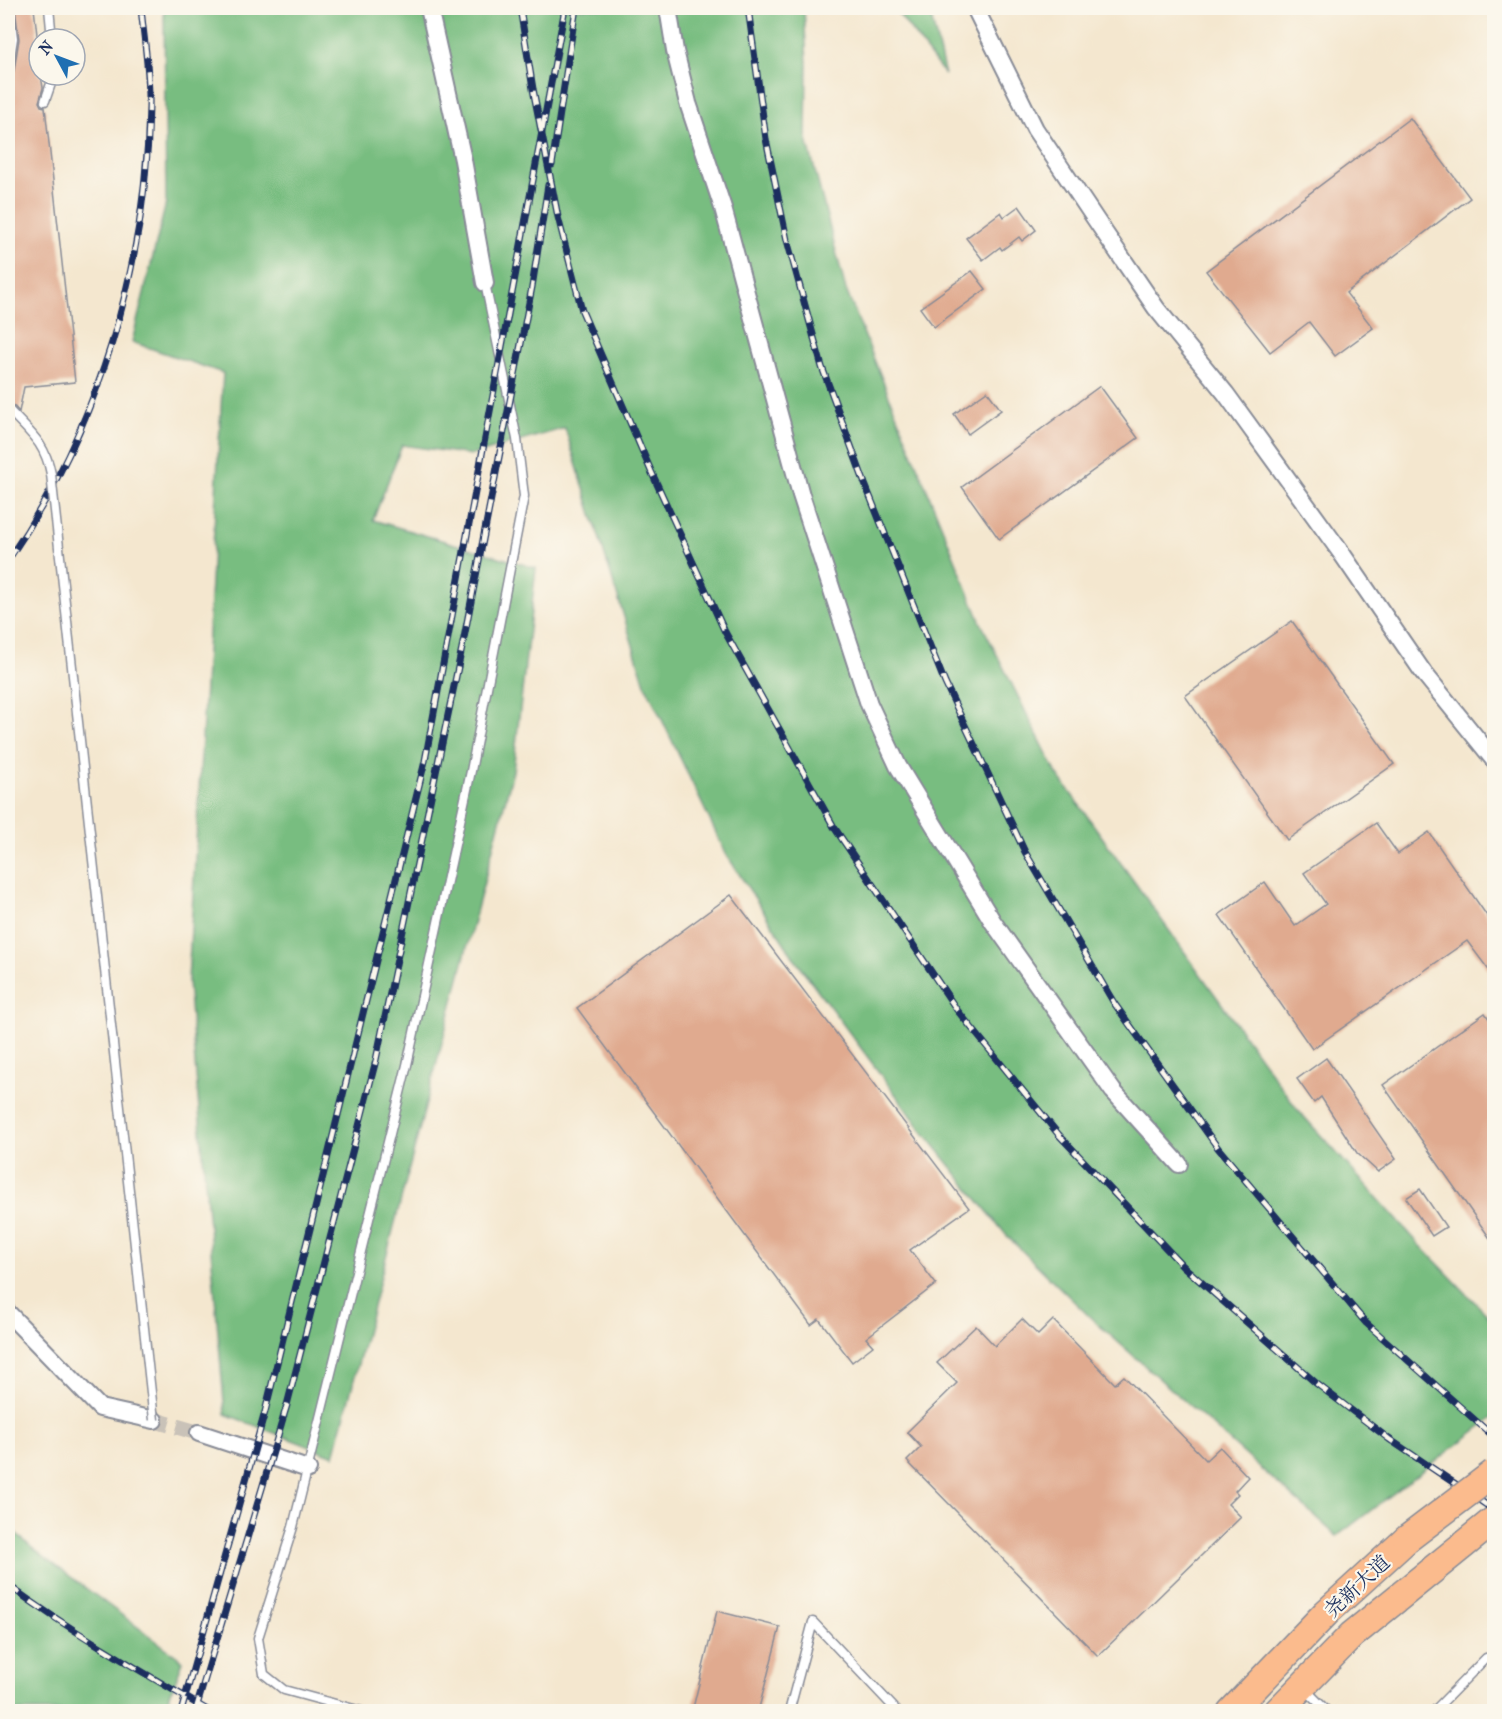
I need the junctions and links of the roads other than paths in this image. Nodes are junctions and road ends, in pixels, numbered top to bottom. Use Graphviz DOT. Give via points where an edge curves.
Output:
graph roads {
  1 [pos="9,8"];
  2 [pos="49,8"];
  3 [pos="429,8"];
  4 [pos="668,8"];
  5 [pos="975,8"];
  6 [pos="51,27"];
  7 [pos="8,69"];
  8 [pos="50,87"];
  9 [pos="45,101"];
  10 [pos="485,283"];
  11 [pos="8,409"];
  12 [pos="1494,760"];
  13 [pos="1179,1164"];
  14 [pos="8,1313"];
  15 [pos="154,1420"];
  16 [pos="199,1433"];
  17 [pos="308,1469"];
  18 [pos="1494,1473"];
  19 [pos="1494,1520"];
  20 [pos="1494,1657"];
  21 [pos="1302,1686"];
  22 [pos="365,1712"];
  23 [pos="789,1712"];
  24 [pos="898,1712"];
  25 [pos="1231,1712"];
  26 [pos="1277,1712"];
  27 [pos="1328,1712"];
  28 [pos="1433,1712"];
  1 -- 7 [label="lane" via="13,38"];
  2 -- 6 [label="lane"];
  3 -- 10 [label="street"];
  4 -- 13 [label="street" via="688,103 723,208 801,495 869,704 898,766 993,922 1113,1091"];
  5 -- 12 [label="street" via="1035,129 1156,308 1226,394 1423,672"];
  8 -- 9 [label="lane"];
  10 -- 17 [label="lane" via="517,439 524,496 471,771 407,1065"];
  11 -- 15 [label="lane, bridge" via="41,444 51,474"];
  14 -- 15 [label="street" via="100,1408"];
  16 -- 17 [label="street"];
  17 -- 22 [label="lane" via="258,1638 264,1674 284,1690"];
  18 -- 25 [label="main road, 尧新大道, bridge" via="1407,1539 1326,1613"];
  19 -- 21 [label="main road, 尧新大道" via="1352,1635"];
  20 -- 28 [label="lane" via="1486,1658"];
  21 -- 26 [label="main road, 尧新大道"];
  21 -- 27 [label="lane"];
  23 -- 24 [label="lane" via="813,1622"];
}
